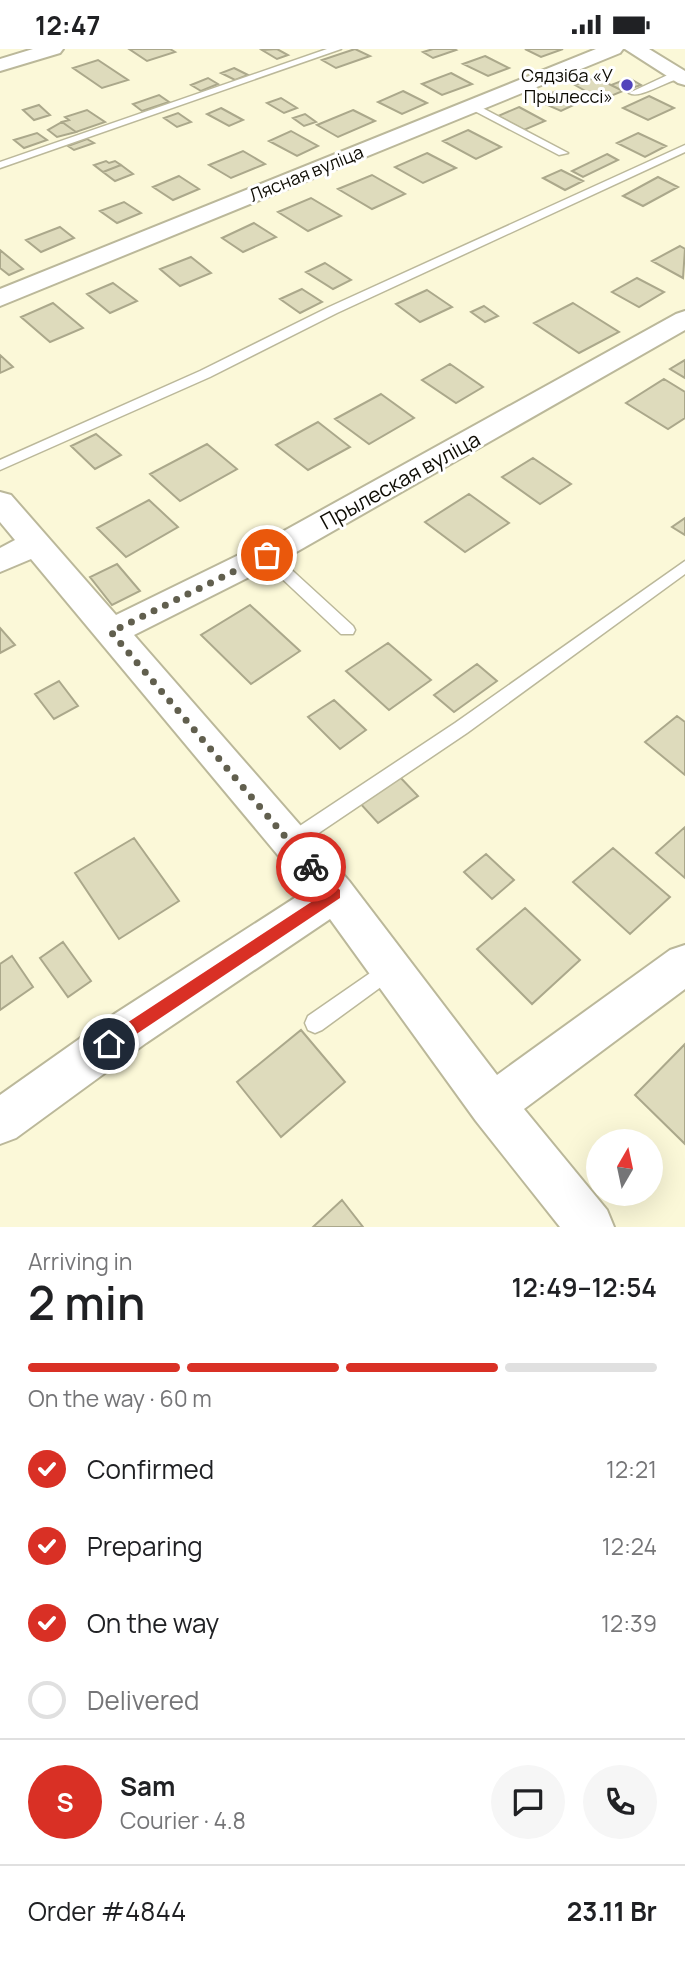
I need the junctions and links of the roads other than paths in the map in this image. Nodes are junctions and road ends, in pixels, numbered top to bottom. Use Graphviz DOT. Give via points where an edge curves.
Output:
graph roads {
  1 [pos="53,49"];
  2 [pos="336,49"];
  3 [pos="613,49"];
  4 [pos="635,49"];
  5 [pos="0,65"];
  6 [pos="682,76"];
  7 [pos="634,93"];
  8 [pos="470,105"];
  9 [pos="685,148"];
  10 [pos="563,153"];
  11 [pos="0,165"];
  12 [pos="0,298"];
  13 [pos="685,319"];
  14 [pos="0,465"];
  15 [pos="0,502"];
  16 [pos="36,544"];
  17 [pos="267,555"];
  18 [pos="0,561"];
  19 [pos="685,566"];
  20 [pos="347,630"];
  21 [pos="111,632"];
  22 [pos="289,843"];
  23 [pos="335,894"];
  24 [pos="685,964"];
  25 [pos="390,968"];
  26 [pos="314,1023"];
  27 [pos="492,1105"];
  28 [pos="0,1122"];
  29 [pos="590,1227"];
  1 -- 5 [label="street"];
  2 -- 11 [label="lane"];
  3 -- 8 [label="street, Лясная вуліца"];
  4 -- 6 [label="street"];
  6 -- 7 [label="lane"];
  8 -- 10 [label="lane"];
  8 -- 12 [label="street, Лясная вуліца"];
  9 -- 14 [label="lane" via="205,374"];
  13 -- 17 [label="street, Прылеская вуліца"];
  15 -- 16 [label="street"];
  16 -- 18 [label="street"];
  16 -- 21 [label="street"];
  17 -- 20 [label="lane"];
  17 -- 21 [label="street, Прылеская вуліца"];
  19 -- 22 [label="lane" via="461,727"];
  21 -- 22 [label="street"];
  22 -- 23 [label="street"];
  23 -- 25 [label="street"];
  23 -- 28 [label="street" via="131,1028"];
  24 -- 27 [label="street"];
  25 -- 26 [label="lane"];
  25 -- 27 [label="street"];
  27 -- 29 [label="street"];
}
